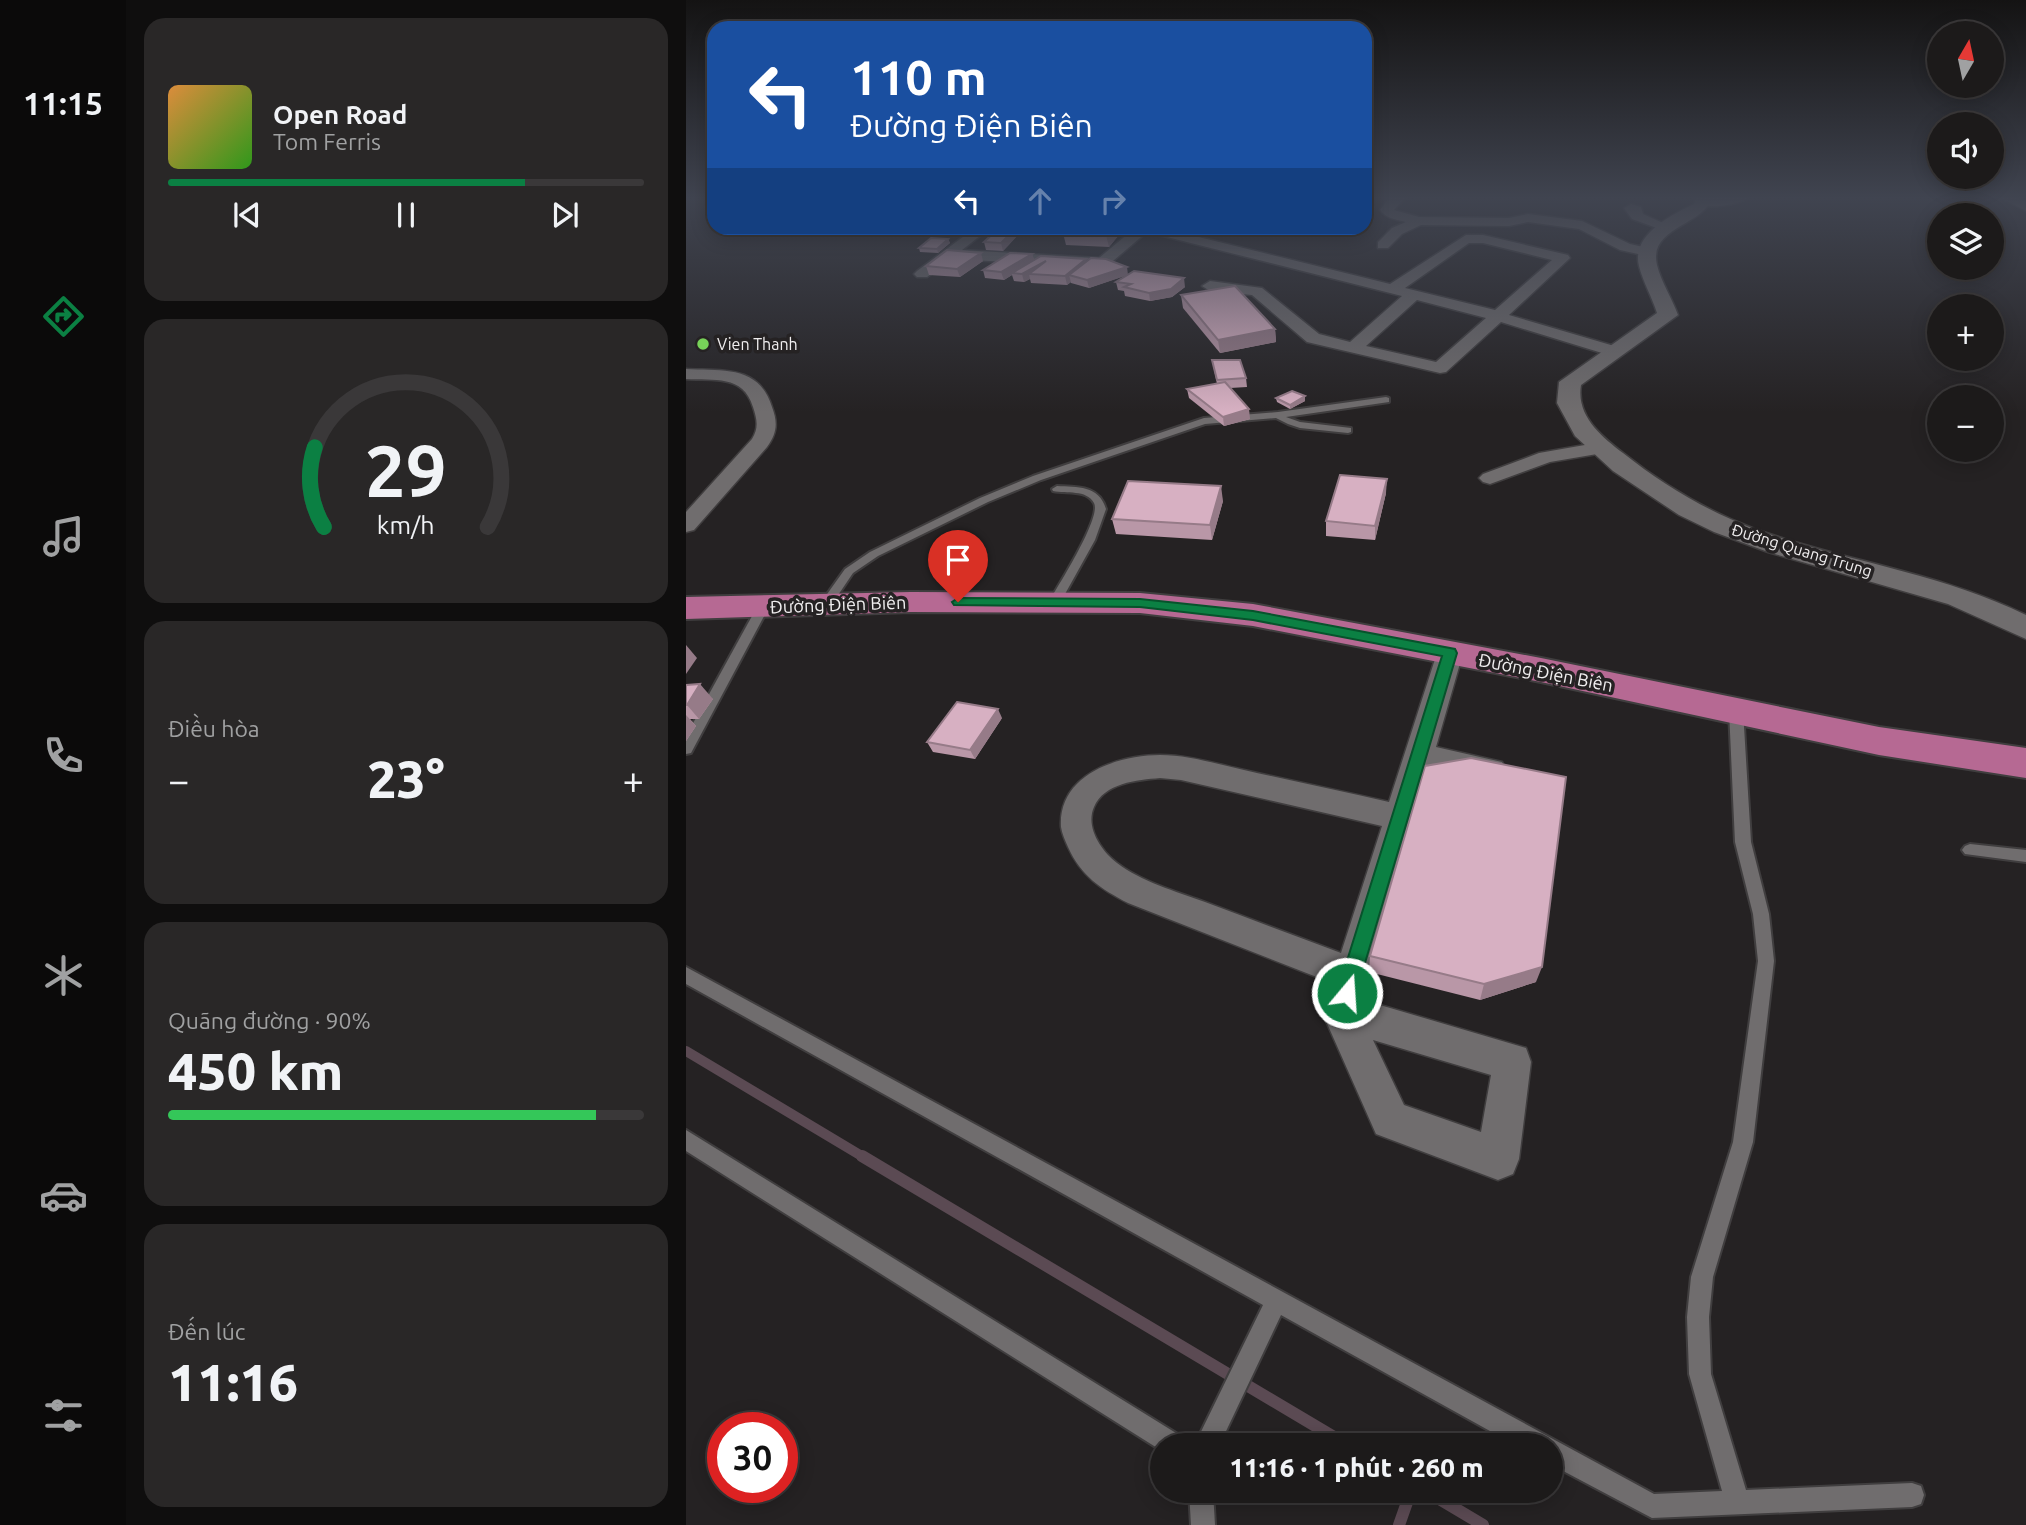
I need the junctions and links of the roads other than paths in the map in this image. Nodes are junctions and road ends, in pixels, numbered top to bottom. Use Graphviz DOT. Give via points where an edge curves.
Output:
graph roads {
  1 [pos="928,269"];
  2 [pos="1295,269"];
  3 [pos="1308,269"];
  4 [pos="1422,269"];
  5 [pos="1548,269"];
  6 [pos="1650,269"];
  7 [pos="922,274"];
  8 [pos="1267,285"];
  9 [pos="1210,286"];
  10 [pos="1392,290"];
  11 [pos="1413,295"];
  12 [pos="1498,316"];
  13 [pos="1352,349"];
  14 [pos="1615,352"];
  15 [pos="686,374"];
  16 [pos="1386,400"];
  17 [pos="1278,415"];
  18 [pos="1348,429"];
  19 [pos="1602,448"];
  20 [pos="1490,478"];
  21 [pos="1056,489"];
  22 [pos="686,525"];
  23 [pos="1054,603"];
  24 [pos="827,604"];
  25 [pos="764,607"];
  26 [pos="686,608"];
  27 [pos="2026,628"];
  28 [pos="1450,653"];
  29 [pos="1736,710"];
  30 [pos="686,748"];
  31 [pos="1419,755"];
  32 [pos="2026,763"];
  33 [pos="1512,774"];
  34 [pos="1401,817"];
  35 [pos="1970,849"];
  36 [pos="2026,856"];
  37 [pos="1353,974"];
  38 [pos="686,975"];
  39 [pos="1341,1012"];
  40 [pos="686,1140"];
  41 [pos="1271,1310"];
  42 [pos="1155,1433"];
  43 [pos="1211,1433"];
  44 [pos="1515,1433"];
  45 [pos="1563,1458"];
  46 [pos="1912,1495"];
  47 [pos="1202,1503"];
  48 [pos="1738,1503"];
  49 [pos="1203,1525"];
  1 -- 7 [label="street"];
  2 -- 8 [label="street"];
  3 -- 10 [label="street"];
  4 -- 10 [label="street"];
  5 -- 12 [label="street"];
  6 -- 14 [label="street, Đường Quang Trung" via="1668,315"];
  8 -- 9 [label="street"];
  8 -- 13 [label="street" via="1313,338"];
  10 -- 11 [label="street"];
  11 -- 12 [label="street"];
  11 -- 13 [label="street"];
  12 -- 13 [label="street" via="1440,368"];
  12 -- 14 [label="street"];
  14 -- 19 [label="street, Đường Quang Trung" via="1570,382 1567,394 1573,417"];
  15 -- 22 [label="street" via="751,384 768,421 760,443"];
  16 -- 17 [label="lane"];
  17 -- 18 [label="lane" via="1293,423"];
  17 -- 24 [label="lane" via="1187,425 1008,489 860,562"];
  19 -- 20 [label="street" via="1546,457"];
  19 -- 27 [label="street, Đường Quang Trung" via="1674,503 1742,533 1911,583"];
  21 -- 23 [label="lane" via="1087,492 1101,509 1090,540"];
  23 -- 24 [label="main road, Đường Điện Biên"];
  23 -- 28 [label="main road, Đường Điện Biên" via="1140,603 1253,615"];
  24 -- 25 [label="main road, Đường Điện Biên"];
  25 -- 26 [label="main road, Đường Điện Biên"];
  25 -- 30 [label="lane"];
  28 -- 29 [label="main road, Đường Điện Biên"];
  28 -- 31 [label="street"];
  29 -- 32 [label="main road, Đường Điện Biên" via="1879,741"];
  29 -- 48 [label="lane" via="1743,842 1762,914 1766,961 1742,1142 1702,1278 1698,1317 1700,1374"];
  31 -- 33 [label="street"];
  31 -- 34 [label="street"];
  34 -- 37 [label="street"];
  34 -- 37 [label="street" via="1154,765 1103,777 1078,808 1076,823 1088,855 1111,877 1140,893"];
  35 -- 36 [label="lane"];
  37 -- 39 [label="street"];
  38 -- 41 [label="lane"];
  39 -- 39 [label="street" via="1512,1062 1498,1159 1390,1120"];
  40 -- 42 [label="lane"];
  41 -- 43 [label="lane"];
  41 -- 44 [label="lane"];
  45 -- 48 [label="lane" via="1651,1506"];
  46 -- 48 [label="lane"];
  47 -- 49 [label="lane"];
}
